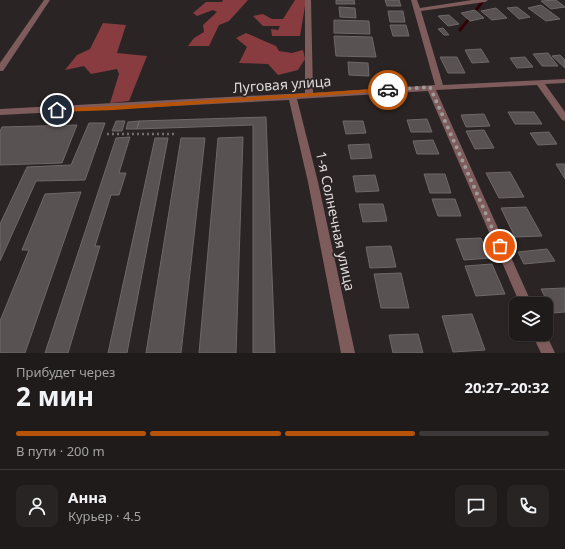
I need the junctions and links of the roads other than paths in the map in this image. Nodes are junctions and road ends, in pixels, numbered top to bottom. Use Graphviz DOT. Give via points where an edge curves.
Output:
graph roads {
  1 [pos="48,0"];
  2 [pos="308,0"];
  3 [pos="414,0"];
  4 [pos="485,0"];
  5 [pos="417,10"];
  6 [pos="0,69"];
  7 [pos="565,81"];
  8 [pos="539,82"];
  9 [pos="435,87"];
  10 [pos="309,95"];
  11 [pos="292,96"];
  12 [pos="0,112"];
  13 [pos="565,118"];
  14 [pos="523,297"];
  15 [pos="542,341"];
  16 [pos="348,353"];
  17 [pos="548,353"];
  1 -- 6 [label="street"];
  2 -- 10 [label="street"];
  3 -- 5 [label="street"];
  4 -- 5 [label="street"];
  5 -- 9 [label="street"];
  7 -- 8 [label="street, Луговая улица"];
  8 -- 9 [label="street, Луговая улица"];
  8 -- 13 [label="street"];
  9 -- 10 [label="street, Луговая улица"];
  9 -- 14 [label="street"];
  10 -- 11 [label="street, Луговая улица"];
  11 -- 12 [label="street, Луговая улица" via="114,108"];
  11 -- 16 [label="street, 1-я Солнечная улица" via="313,182"];
  15 -- 17 [label="street"];
}
